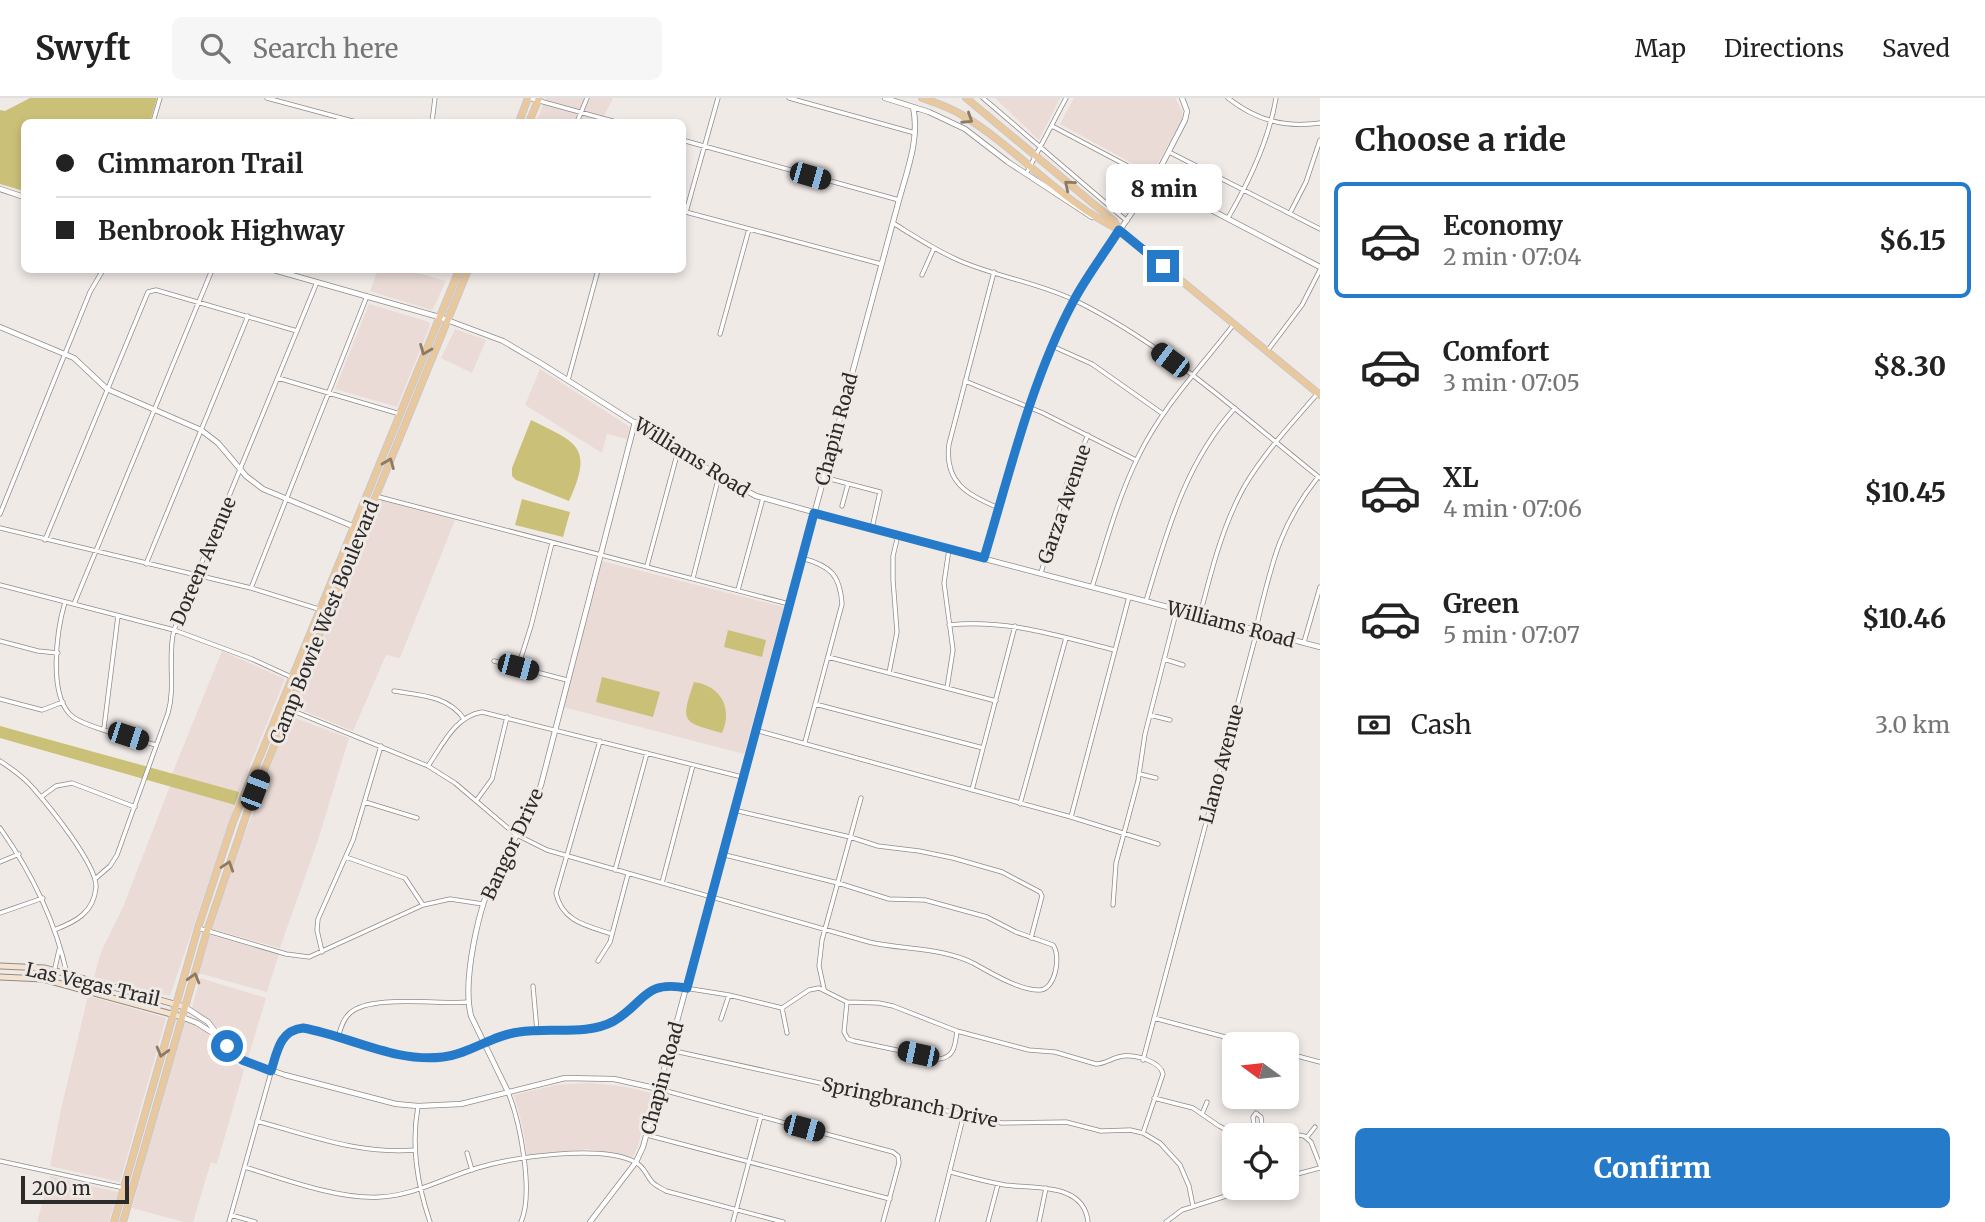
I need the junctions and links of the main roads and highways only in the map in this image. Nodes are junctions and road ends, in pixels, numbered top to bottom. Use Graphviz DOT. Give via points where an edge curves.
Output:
graph roads {
  1 [pos="529,98"];
  2 [pos="922,98"];
  3 [pos="966,98"];
  4 [pos="539,99"];
  5 [pos="520,119"];
  6 [pos="530,119"];
  7 [pos="1119,230"];
  8 [pos="458,273"];
  9 [pos="467,273"];
  10 [pos="1319,394"];
  11 [pos="247,783"];
  12 [pos="248,810"];
  13 [pos="0,966"];
  14 [pos="0,977"];
  15 [pos="107,985"];
  16 [pos="80,989"];
  17 [pos="155,997"];
  18 [pos="128,1002"];
  19 [pos="176,1004"];
  20 [pos="185,1007"];
  21 [pos="173,1014"];
  22 [pos="182,1017"];
  23 [pos="143,1122"];
  24 [pos="151,1124"];
  25 [pos="114,1222"];
  26 [pos="123,1222"];
  1 -- 5 [label="main road"];
  2 -- 7 [label="main road, one-way" via="972,121 1028,169"];
  7 -- 3 [label="main road, one-way" via="1114,221"];
  4 -- 6 [label="main road"];
  7 -- 10 [label="main road"];
  8 -- 11 [label="main road, Camp Bowie West Boulevard, one-way"];
  12 -- 9 [label="main road, Camp Bowie West Boulevard, one-way"];
  11 -- 12 [label="main road" via="243,805"];
  11 -- 19 [label="main road, Camp Bowie West Boulevard"];
  20 -- 12 [label="main road, Camp Bowie West Boulevard, one-way"];
  13 -- 15 [label="main road, Las Vegas Trail" via="38,967"];
  14 -- 16 [label="main road, Las Vegas Trail" via="20,976"];
  15 -- 16 [label="main road" via="103,991"];
  15 -- 17 [label="main road, Las Vegas Trail"];
  16 -- 18 [label="main road, Las Vegas Trail"];
  17 -- 18 [label="main road" via="134,997"];
  17 -- 19 [label="main road, Las Vegas Trail"];
  18 -- 21 [label="main road, Las Vegas Trail"];
  19 -- 20 [label="main road, Las Vegas Trail"];
  19 -- 21 [label="main road, Camp Bowie West Boulevard"];
  20 -- 22 [label="main road, Camp Bowie West Boulevard"];
  21 -- 22 [label="main road, Las Vegas Trail"];
  21 -- 23 [label="main road, Camp Bowie West Boulevard, one-way"];
  22 -- 24 [label="main road, Camp Bowie West Boulevard"];
  23 -- 24 [label="main road"];
  23 -- 25 [label="main road, Camp Bowie West Boulevard"];
  24 -- 26 [label="main road, Camp Bowie West Boulevard"];
}
